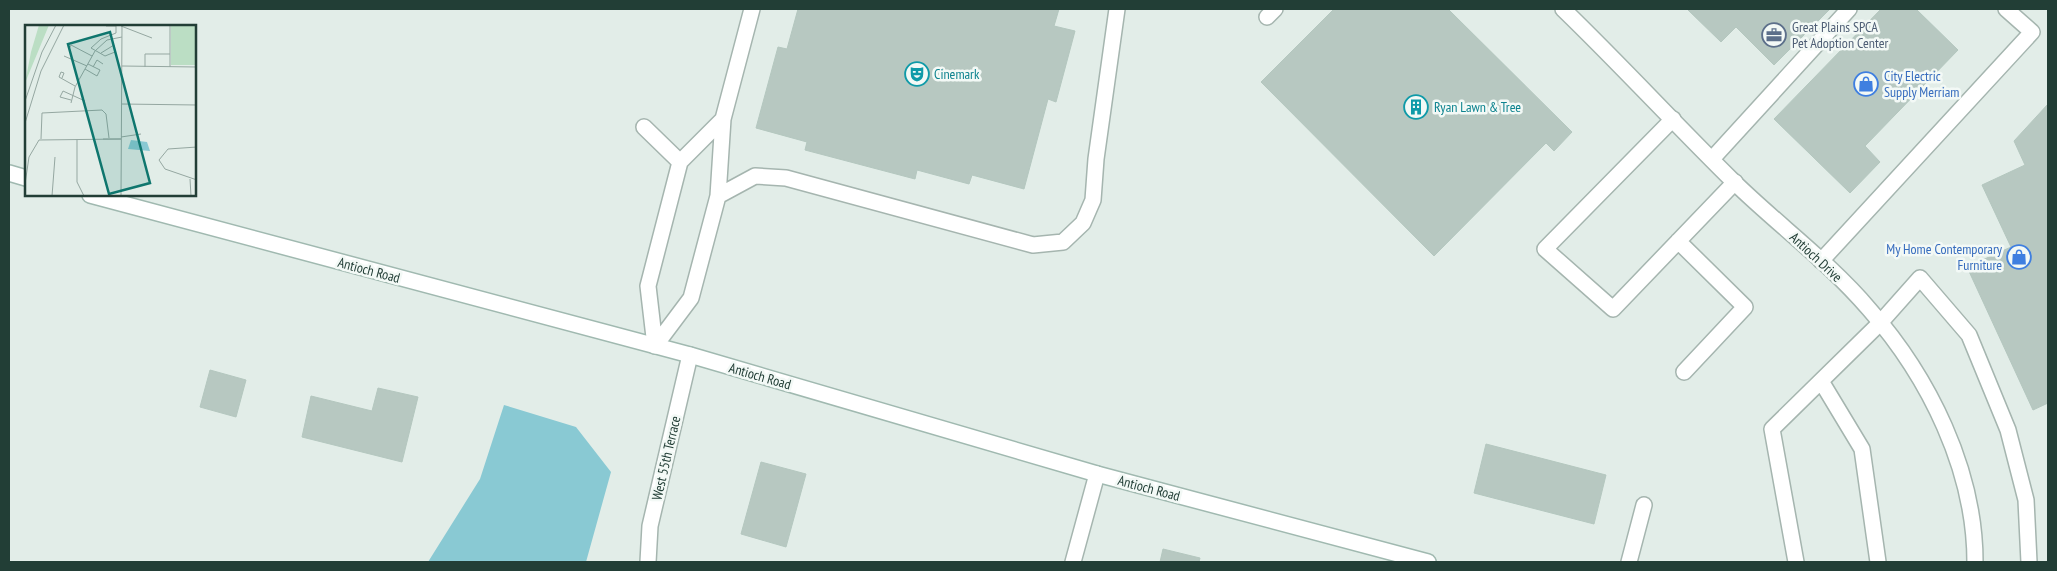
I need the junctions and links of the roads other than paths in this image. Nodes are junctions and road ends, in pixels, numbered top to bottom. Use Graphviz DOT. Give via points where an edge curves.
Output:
graph roads {
  1 [pos="752,9"];
  2 [pos="1117,9"];
  3 [pos="1564,9"];
  4 [pos="1849,9"];
  5 [pos="2006,9"];
  6 [pos="723,119"];
  7 [pos="1673,119"];
  8 [pos="644,127"];
  9 [pos="1712,160"];
  10 [pos="680,162"];
  11 [pos="9,173"];
  12 [pos="25,178"];
  13 [pos="1734,182"];
  14 [pos="94,196"];
  15 [pos="718,196"];
  16 [pos="1678,241"];
  17 [pos="1821,261"];
  18 [pos="1880,323"];
  19 [pos="655,346"];
  20 [pos="690,355"];
  21 [pos="1684,372"];
  22 [pos="1821,381"];
  23 [pos="1097,474"];
  24 [pos="1644,505"];
  25 [pos="648,562"];
  26 [pos="1073,562"];
  27 [pos="1428,562"];
  28 [pos="1629,562"];
  29 [pos="1796,562"];
  30 [pos="1878,562"];
  31 [pos="1975,562"];
  32 [pos="2029,562"];
  1 -- 6 [label="main road"];
  2 -- 15 [label="main road" via="1093,200 1083,223 1063,242 1034,245 786,178 755,176"];
  3 -- 7 [label="main road, Antioch Drive"];
  4 -- 9 [label="main road"];
  5 -- 17 [label="main road" via="2032,32"];
  6 -- 10 [label="main road"];
  6 -- 15 [label="main road"];
  7 -- 9 [label="main road, Antioch Drive"];
  7 -- 16 [label="main road" via="1545,249 1613,309"];
  8 -- 10 [label="main road"];
  9 -- 13 [label="main road, Antioch Drive"];
  10 -- 19 [label="main road" via="648,286"];
  11 -- 12 [label="main road"];
  13 -- 16 [label="main road"];
  13 -- 17 [label="main road, Antioch Drive"];
  14 -- 19 [label="main road, Antioch Road"];
  15 -- 19 [label="main road" via="691,298"];
  16 -- 21 [label="main road" via="1745,307"];
  17 -- 18 [label="main road, Antioch Drive"];
  18 -- 22 [label="main road"];
  18 -- 31 [label="main road, Antioch Drive" via="1935,404 1957,458 1970,508"];
  18 -- 32 [label="main road" via="1920,278 1969,335 2010,439 2026,500"];
  19 -- 20 [label="main road, Antioch Road"];
  20 -- 23 [label="main road, Antioch Road"];
  20 -- 25 [label="main road, West 55th Terrace" via="650,526"];
  22 -- 29 [label="main road" via="1772,429"];
  22 -- 30 [label="main road" via="1862,449"];
  23 -- 26 [label="main road"];
  23 -- 27 [label="main road, Antioch Road"];
  24 -- 28 [label="main road"];
}
